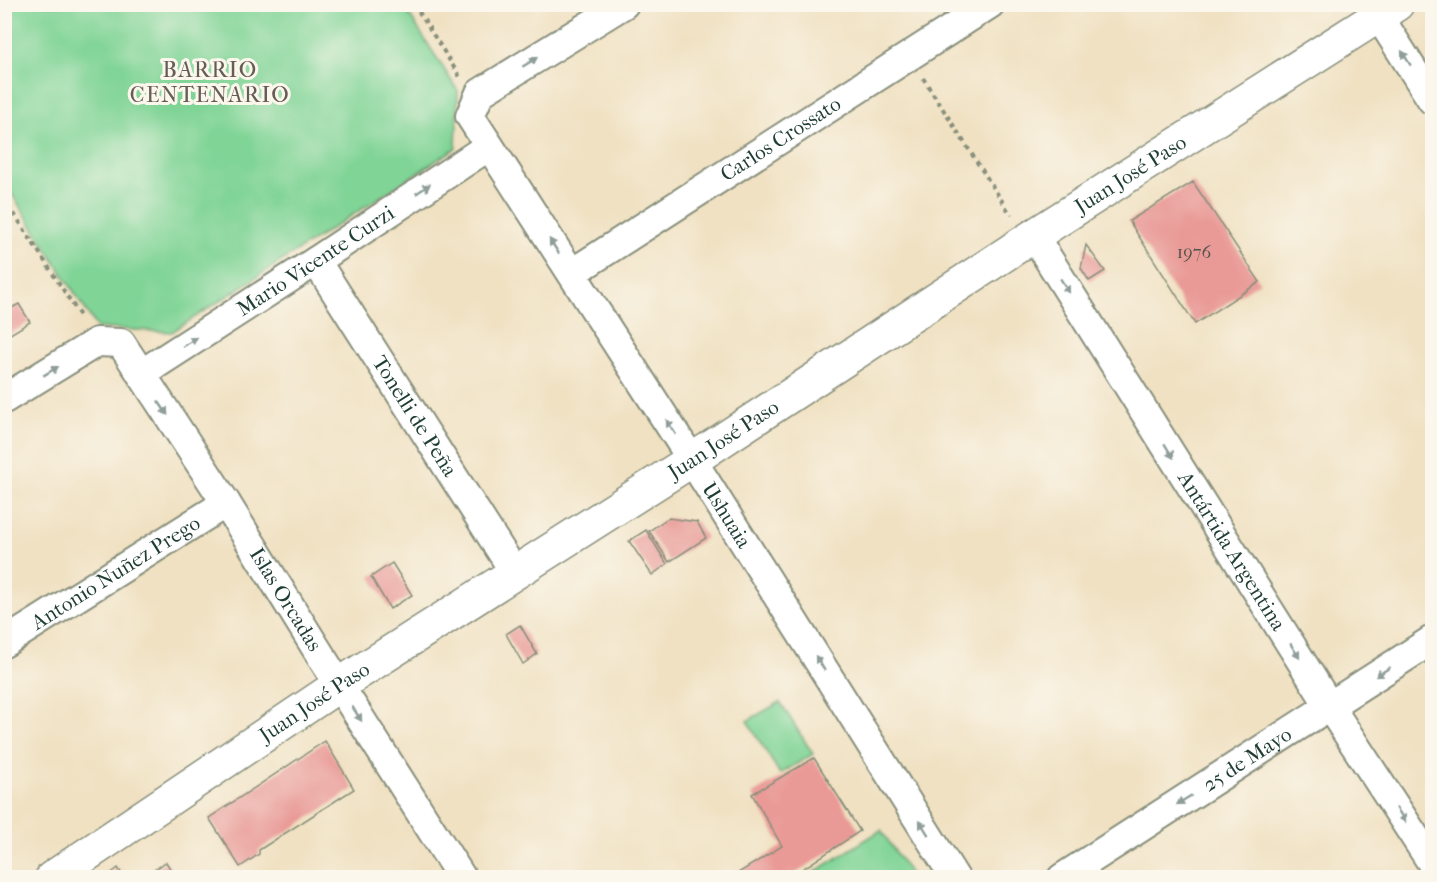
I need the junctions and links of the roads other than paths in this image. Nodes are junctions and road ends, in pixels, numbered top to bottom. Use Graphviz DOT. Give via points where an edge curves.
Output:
graph roads {
  1 [pos="624,4"];
  2 [pos="990,4"];
  3 [pos="1383,8"];
  4 [pos="1432,100"];
  5 [pos="489,146"];
  6 [pos="1030,238"];
  7 [pos="316,261"];
  8 [pos="572,273"];
  9 [pos="141,374"];
  10 [pos="4,399"];
  11 [pos="692,460"];
  12 [pos="226,503"];
  13 [pos="515,573"];
  14 [pos="1432,640"];
  15 [pos="4,643"];
  16 [pos="339,685"];
  17 [pos="1330,707"];
  18 [pos="1432,863"];
  19 [pos="52,878"];
  20 [pos="462,878"];
  21 [pos="955,878"];
  22 [pos="1062,878"];
  5 -- 1 [label="street, Ushuaia, one-way" via="470,116 478,98"];
  2 -- 8 [label="street, Carlos Crossato"];
  4 -- 3 [label="street, one-way"];
  3 -- 6 [label="main road, Juan José Paso"];
  7 -- 5 [label="street, Mario Vicente Curzi, one-way"];
  8 -- 5 [label="street, Ushuaia, one-way"];
  6 -- 11 [label="main road, Juan José Paso"];
  6 -- 17 [label="street, Antártida Argentina, one-way"];
  9 -- 7 [label="street, Mario Vicente Curzi, one-way"];
  7 -- 13 [label="street, Tonelli de Peña"];
  11 -- 8 [label="street, Ushuaia, one-way"];
  10 -- 9 [label="street, Islas Orcadas, one-way" via="98,342 121,343"];
  9 -- 12 [label="street, Islas Orcadas, one-way"];
  11 -- 13 [label="main road, Juan José Paso"];
  21 -- 11 [label="street, Ushuaia, one-way"];
  12 -- 15 [label="street, Antonio Nuñez Prego"];
  12 -- 16 [label="street, Islas Orcadas"];
  13 -- 16 [label="main road, Juan José Paso"];
  14 -- 17 [label="street, 25 de Mayo, one-way"];
  16 -- 19 [label="main road, Juan José Paso"];
  16 -- 20 [label="street, Islas Orcadas, one-way"];
  17 -- 18 [label="street, Antártida Argentina, one-way"];
  17 -- 22 [label="street, 25 de Mayo, one-way"];
}
